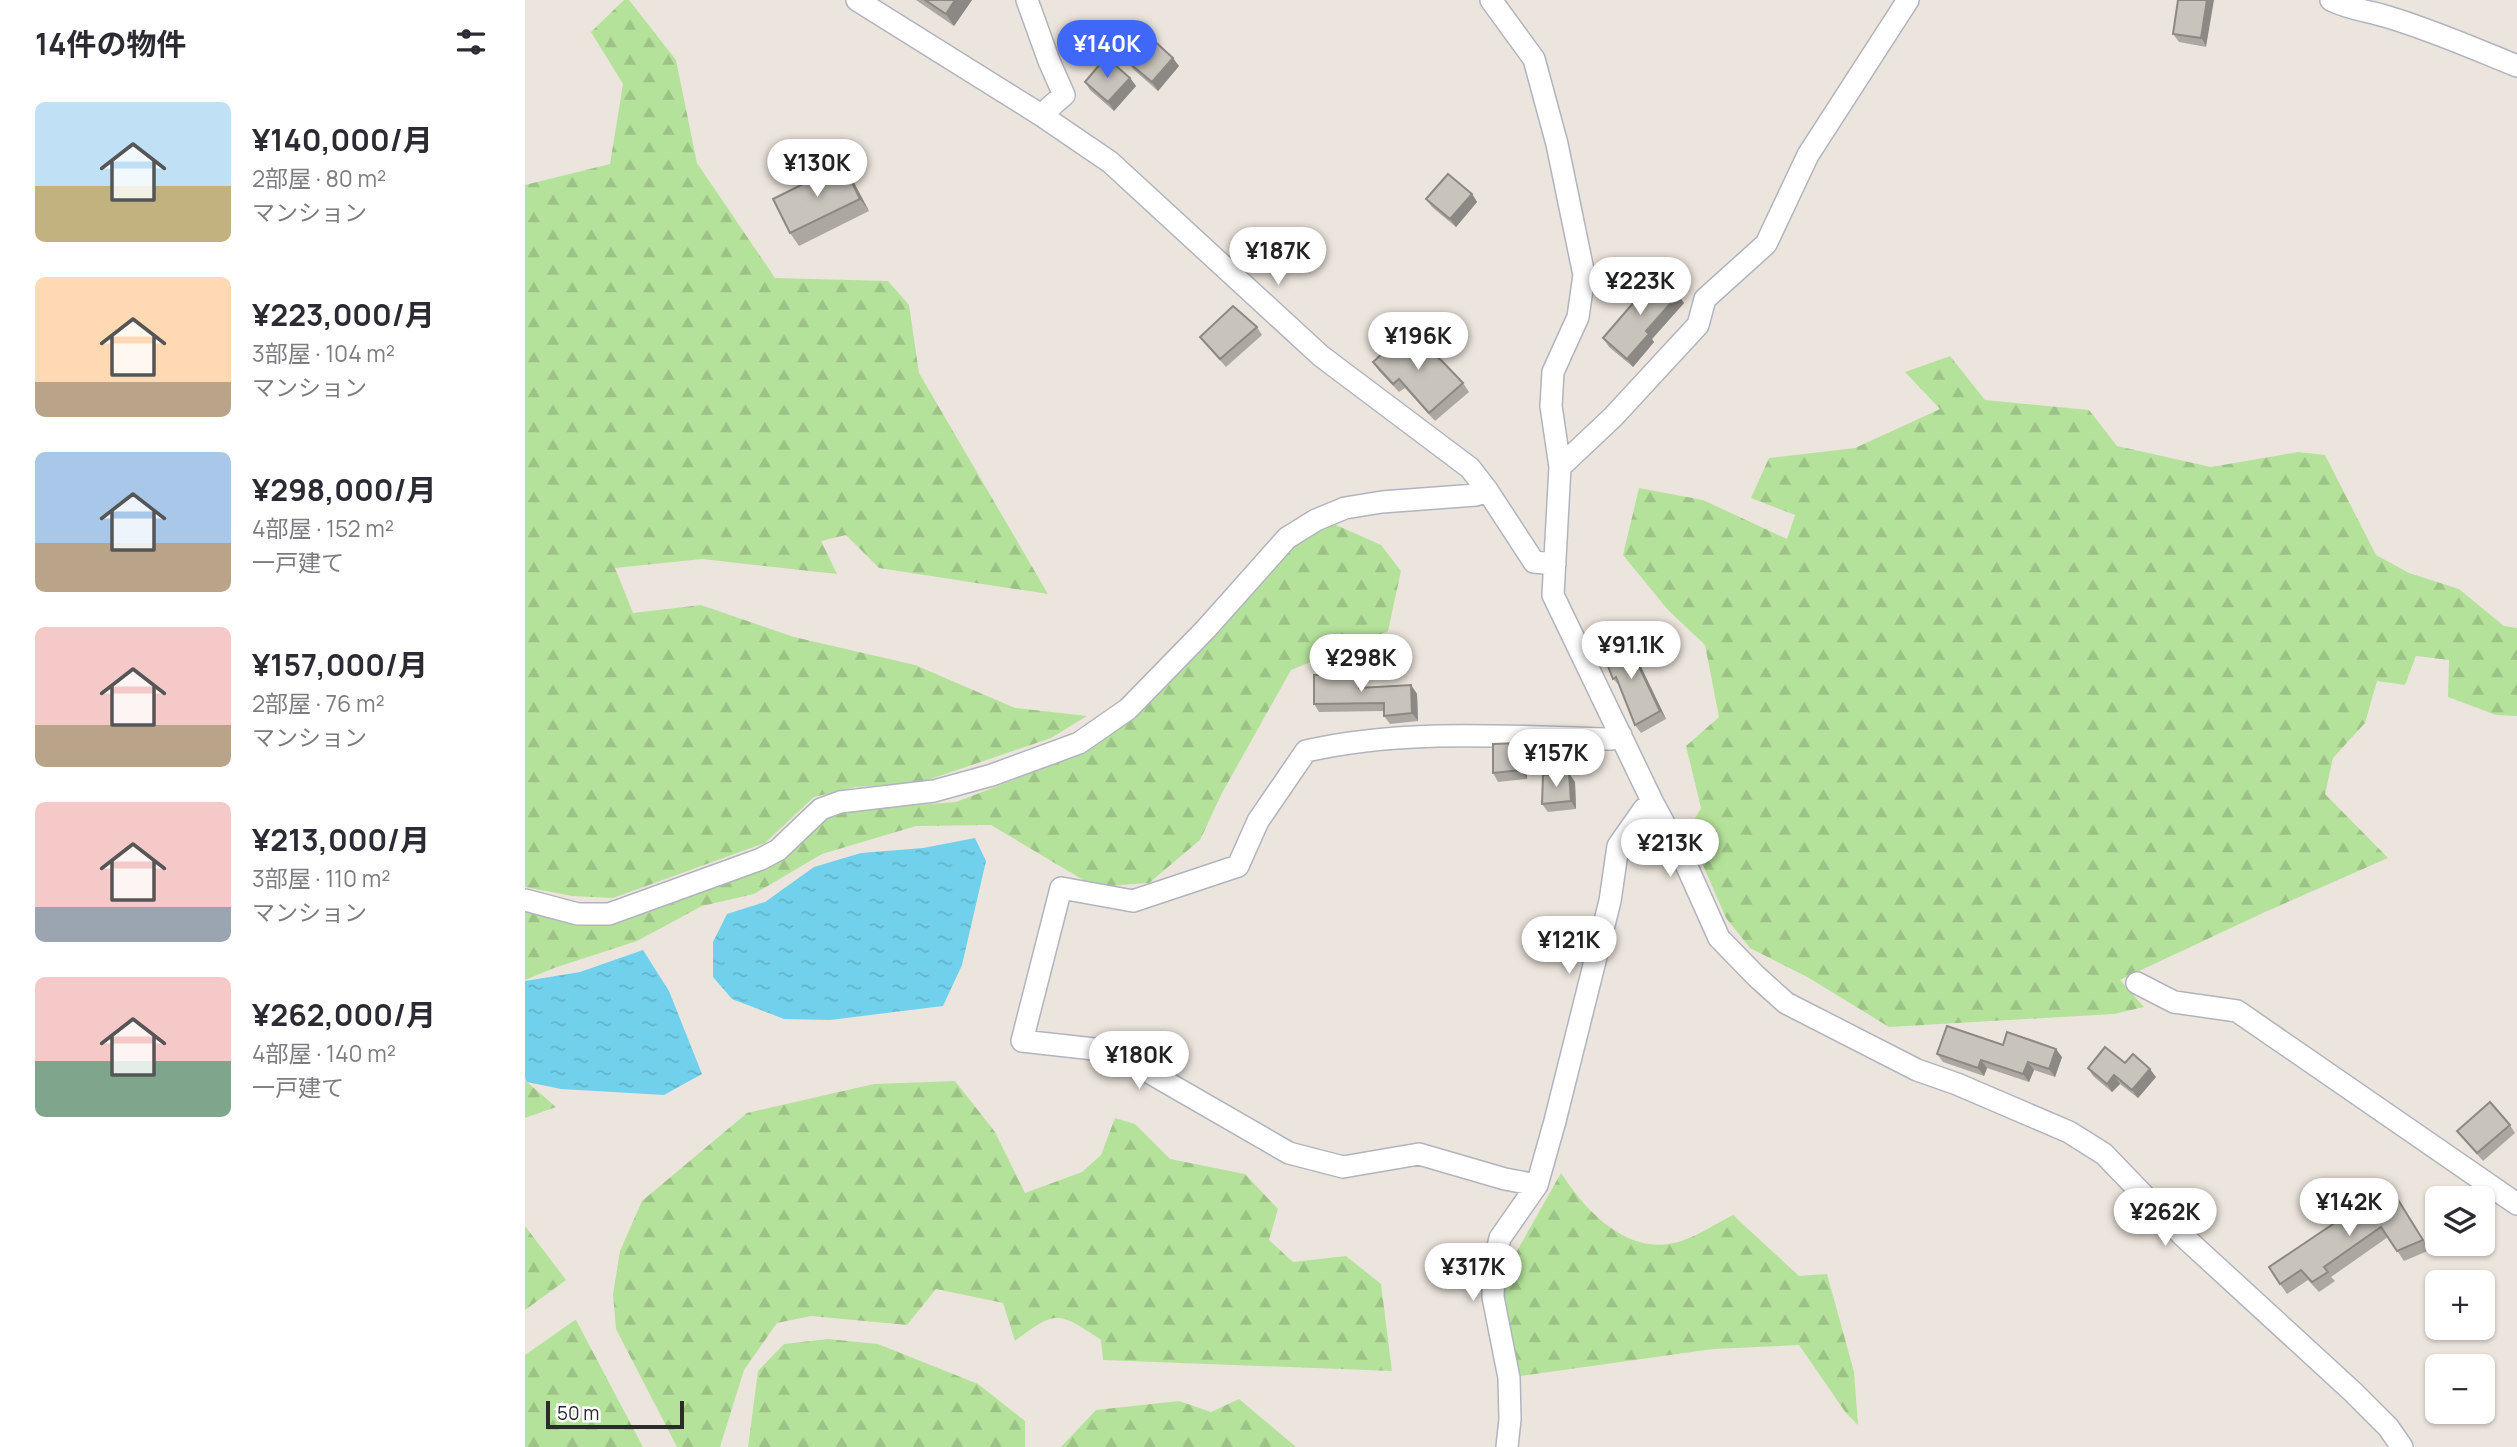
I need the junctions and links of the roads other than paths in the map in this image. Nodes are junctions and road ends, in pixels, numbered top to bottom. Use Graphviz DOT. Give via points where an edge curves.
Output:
graph roads {
  1 [pos="857,0"];
  2 [pos="1027,0"];
  3 [pos="1491,0"];
  4 [pos="1908,0"];
  5 [pos="2330,0"];
  6 [pos="2517,66"];
  7 [pos="1041,115"];
  8 [pos="1560,467"];
  9 [pos="1487,490"];
  10 [pos="1555,564"];
  11 [pos="1621,734"];
  12 [pos="1653,803"];
  13 [pos="525,900"];
  14 [pos="2137,983"];
  15 [pos="1537,1185"];
  16 [pos="2517,1204"];
  17 [pos="1507,1447"];
  18 [pos="2402,1447"];
  1 -- 7 [label="street"];
  2 -- 7 [label="street" via="1065,95"];
  3 -- 8 [label="street" via="1534,59 1584,275 1578,317 1553,372 1551,406"];
  4 -- 8 [label="street" via="1808,155 1766,244 1705,299 1698,325"];
  5 -- 6 [label="street" via="2429,31"];
  7 -- 9 [label="street" via="1110,162 1321,356 1470,468"];
  8 -- 10 [label="street"];
  9 -- 10 [label="street" via="1534,562"];
  9 -- 13 [label="street" via="1476,495 1345,508 1316,520 1287,538 1128,709 1079,743 934,791 840,802 821,809 778,850 761,859 609,914 578,914"];
  10 -- 11 [label="street" via="1553,595"];
  11 -- 12 [label="street"];
  11 -- 15 [label="street" via="1612,738 1433,736 1306,751 1258,821 1238,866 1133,901 1061,888 1022,1041 1112,1051 1289,1153 1343,1167 1419,1154"];
  12 -- 15 [label="street" via="1618,846 1610,901"];
  12 -- 18 [label="street" via="1719,937 1786,1003 1917,1070 2069,1132 2103,1154 2183,1236 2362,1401"];
  14 -- 16 [label="street" via="2174,1002 2237,1011"];
  15 -- 17 [label="street" via="1500,1238 1494,1265 1493,1297 1509,1378"];
}
